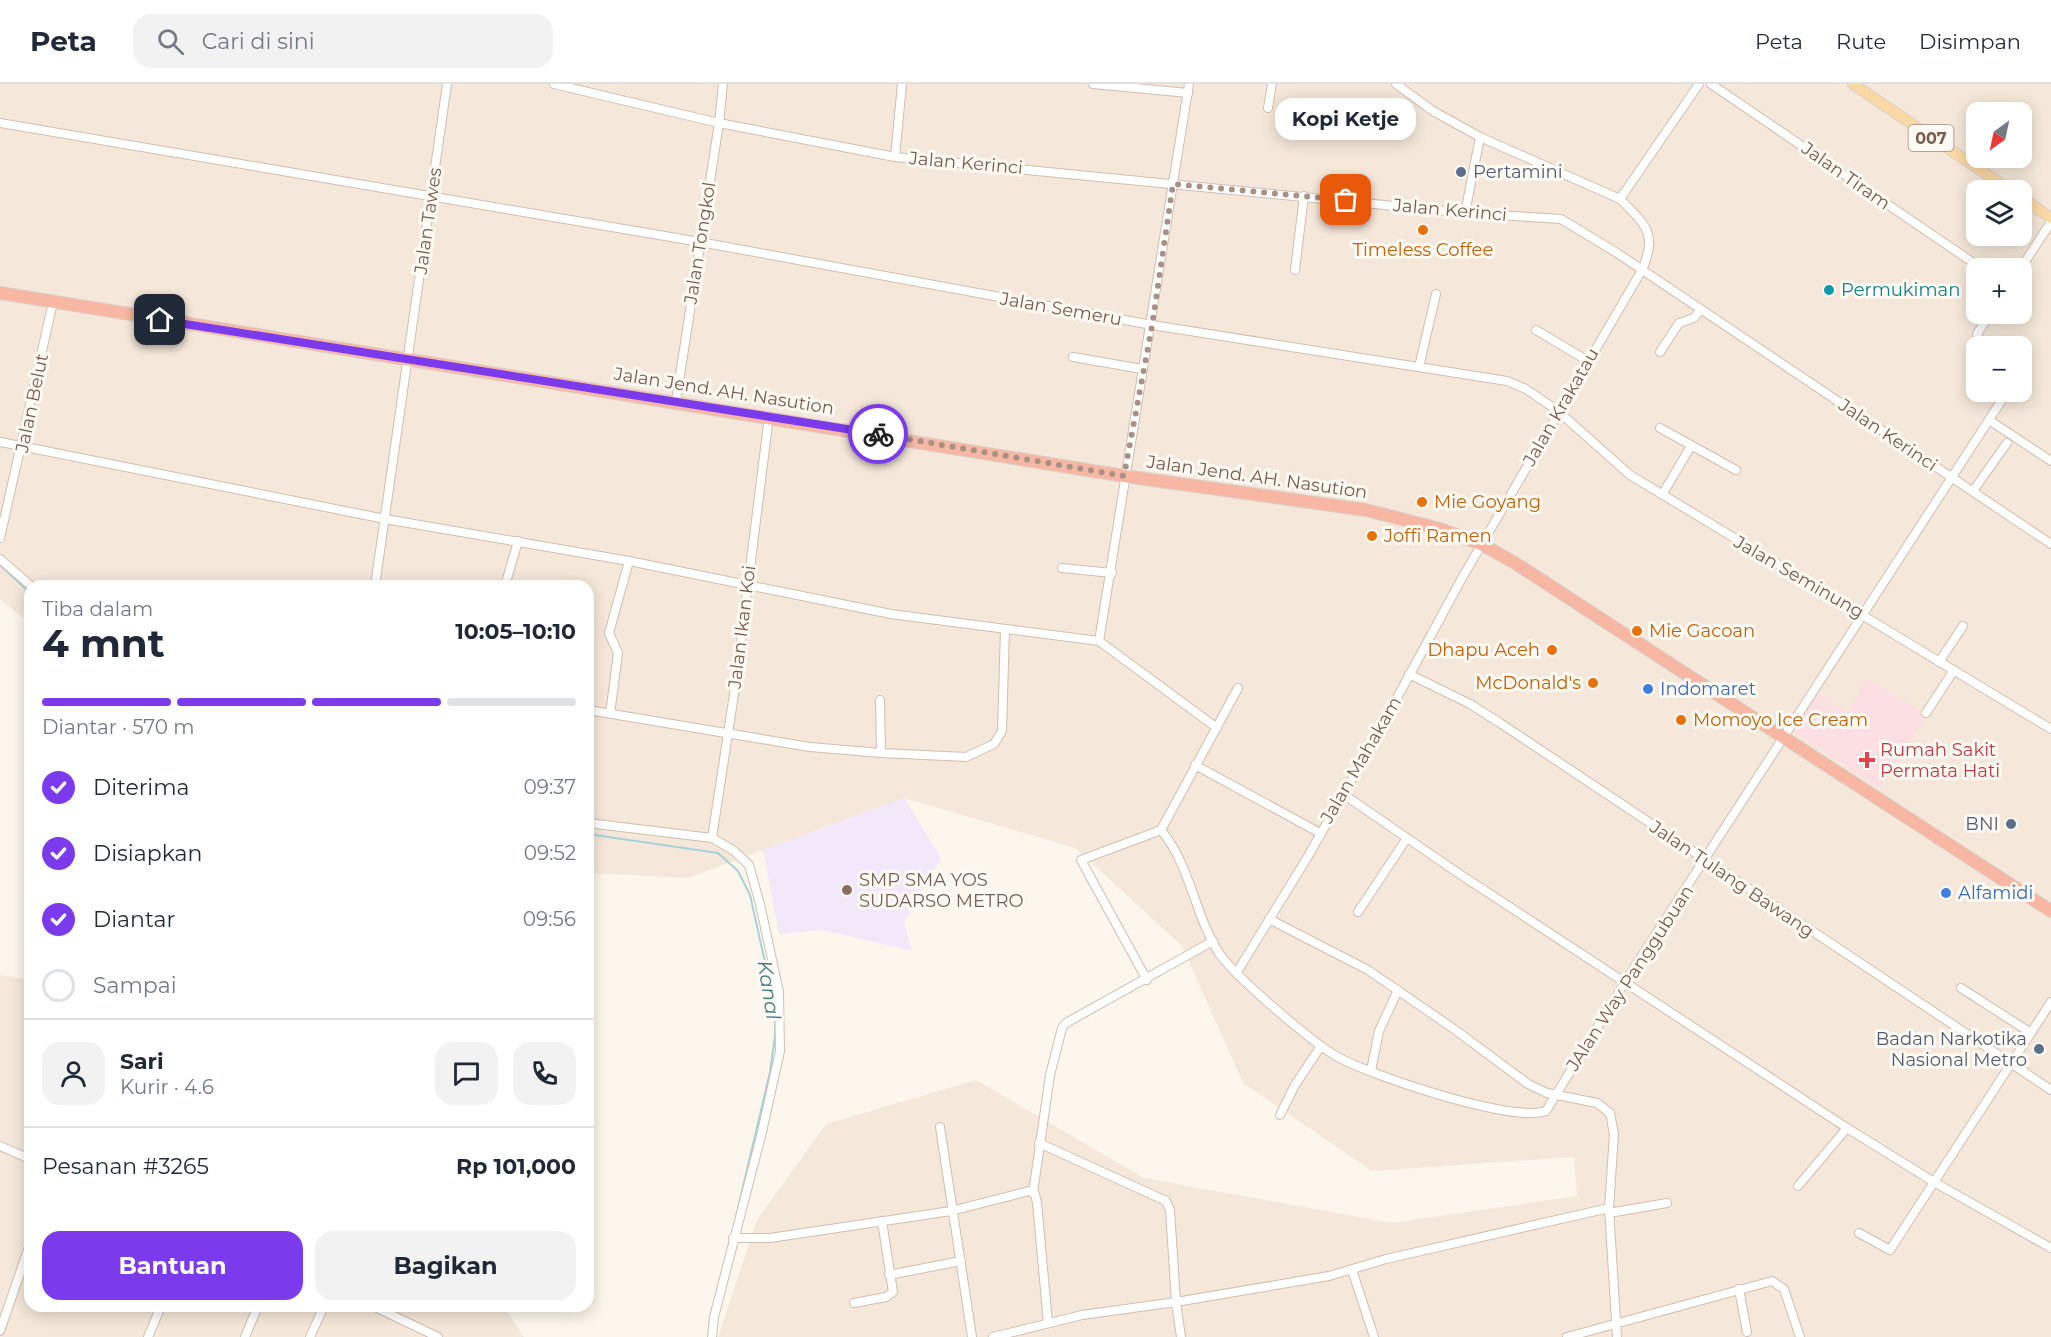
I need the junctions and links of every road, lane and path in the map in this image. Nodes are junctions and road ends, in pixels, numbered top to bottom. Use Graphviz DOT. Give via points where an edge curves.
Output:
graph roads {
  1 [pos="447,84"];
  2 [pos="554,84"];
  3 [pos="723,84"];
  4 [pos="902,84"];
  5 [pos="1093,84"];
  6 [pos="1272,84"];
  7 [pos="1396,84"];
  8 [pos="1699,84"];
  9 [pos="1711,84"];
  10 [pos="1852,84"];
  11 [pos="1189,88"];
  12 [pos="1268,108"];
  13 [pos="0,123"];
  14 [pos="719,123"];
  15 [pos="1480,137"];
  16 [pos="895,156"];
  17 [pos="1995,180"];
  18 [pos="1173,184"];
  19 [pos="1304,196"];
  20 [pos="432,199"];
  21 [pos="1620,199"];
  22 [pos="2032,206"];
  23 [pos="1465,213"];
  24 [pos="2051,220"];
  25 [pos="700,243"];
  26 [pos="1966,258"];
  27 [pos="2026,258"];
  28 [pos="1295,270"];
  29 [pos="1642,270"];
  30 [pos="0,293"];
  31 [pos="1436,294"];
  32 [pos="53,302"];
  33 [pos="1701,309"];
  34 [pos="1152,326"];
  35 [pos="1536,330"];
  36 [pos="1660,352"];
  37 [pos="1073,357"];
  38 [pos="409,359"];
  39 [pos="1588,360"];
  40 [pos="1419,367"];
  41 [pos="1142,369"];
  42 [pos="676,401"];
  43 [pos="2001,402"];
  44 [pos="1558,411"];
  45 [pos="769,416"];
  46 [pos="1989,420"];
  47 [pos="1660,428"];
  48 [pos="0,442"];
  49 [pos="2007,442"];
  50 [pos="22,446"];
  51 [pos="1690,446"];
  52 [pos="2051,461"];
  53 [pos="1736,470"];
  54 [pos="1124,476"];
  55 [pos="1951,476"];
  56 [pos="1973,491"];
  57 [pos="1662,495"];
  58 [pos="385,519"];
  59 [pos="0,538"];
  60 [pos="518,541"];
  61 [pos="1481,544"];
  62 [pos="2051,544"];
  63 [pos="0,559"];
  64 [pos="629,561"];
  65 [pos="1062,568"];
  66 [pos="1112,573"];
  67 [pos="24,580"];
  68 [pos="376,580"];
  69 [pos="507,580"];
  70 [pos="747,586"];
  71 [pos="1863,614"];
  72 [pos="1963,626"];
  73 [pos="1005,629"];
  74 [pos="1099,641"];
  75 [pos="1939,662"];
  76 [pos="1954,670"];
  77 [pos="1409,674"];
  78 [pos="1238,688"];
  79 [pos="880,700"];
  80 [pos="594,711"];
  81 [pos="1926,713"];
  82 [pos="610,714"];
  83 [pos="1217,728"];
  84 [pos="2051,729"];
  85 [pos="729,734"];
  86 [pos="1783,739"];
  87 [pos="881,753"];
  88 [pos="1195,765"];
  89 [pos="1343,794"];
  90 [pos="594,824"];
  91 [pos="1161,830"];
  92 [pos="1320,833"];
  93 [pos="711,838"];
  94 [pos="1407,838"];
  95 [pos="1705,861"];
  96 [pos="2051,910"];
  97 [pos="1358,912"];
  98 [pos="1269,919"];
  99 [pos="1213,942"];
  100 [pos="1237,972"];
  101 [pos="1147,980"];
  102 [pos="1625,982"];
  103 [pos="1961,988"];
  104 [pos="1398,990"];
  105 [pos="2051,1002"];
  106 [pos="2031,1033"];
  107 [pos="1321,1046"];
  108 [pos="2011,1065"];
  109 [pos="1371,1071"];
  110 [pos="2051,1090"];
  111 [pos="1556,1095"];
  112 [pos="1280,1115"];
  113 [pos="940,1127"];
  114 [pos="1847,1128"];
  115 [pos="1039,1143"];
  116 [pos="0,1146"];
  117 [pos="24,1156"];
  118 [pos="1934,1182"];
  119 [pos="1798,1185"];
  120 [pos="1033,1192"];
  121 [pos="1667,1203"];
  122 [pos="1609,1210"];
  123 [pos="951,1211"];
  124 [pos="882,1221"];
  125 [pos="1859,1233"];
  126 [pos="733,1238"];
  127 [pos="2051,1248"];
  128 [pos="24,1261"];
  129 [pos="961,1261"];
  130 [pos="1352,1270"];
  131 [pos="889,1275"];
  132 [pos="1739,1289"];
  133 [pos="1176,1302"];
  134 [pos="854,1303"];
  135 [pos="158,1312"];
  136 [pos="255,1312"];
  137 [pos="321,1312"];
  138 [pos="386,1312"];
  139 [pos="1617,1322"];
  140 [pos="1048,1323"];
  141 [pos="0,1330"];
  142 [pos="1747,1332"];
  143 [pos="148,1337"];
  144 [pos="245,1337"];
  145 [pos="310,1337"];
  146 [pos="438,1337"];
  147 [pos="712,1337"];
  148 [pos="972,1337"];
  149 [pos="993,1337"];
  150 [pos="1181,1337"];
  151 [pos="1374,1337"];
  152 [pos="1567,1337"];
  153 [pos="1617,1337"];
  154 [pos="1800,1337"];
  1 -- 20 [label="street, Jalan Tawes"];
  2 -- 14 [label="street, Jalan Kerinci"];
  3 -- 14 [label="street, Jalan Tongkol"];
  4 -- 16 [label="street"];
  5 -- 11 [label="street"];
  6 -- 12 [label="street"];
  7 -- 15 [label="street"];
  8 -- 21 [label="street"];
  9 -- 26 [label="street, Jalan Tiram"];
  10 -- 17 [label="main road, 007"];
  11 -- 18 [label="street"];
  13 -- 20 [label="street, Jalan Semeru"];
  14 -- 16 [label="street, Jalan Kerinci"];
  14 -- 25 [label="street, Jalan Tongkol"];
  15 -- 21 [label="street"];
  15 -- 23 [label="street"];
  16 -- 18 [label="street, Jalan Kerinci"];
  18 -- 19 [label="street, Jalan Kerinci"];
  18 -- 34 [label="street"];
  19 -- 23 [label="street, Jalan Kerinci"];
  19 -- 28 [label="street"];
  20 -- 25 [label="street, Jalan Semeru"];
  20 -- 38 [label="street, Jalan Tawes"];
  21 -- 29 [label="street, Jalan Krakatau" via="1650,239"];
  22 -- 24 [label="main road"];
  23 -- 29 [label="street, Jalan Kerinci" via="1561,219"];
  24 -- 27 [label="street"];
  25 -- 34 [label="street, Jalan Semeru"];
  25 -- 42 [label="street, Jalan Tongkol"];
  29 -- 33 [label="street, Jalan Kerinci"];
  29 -- 39 [label="street, Jalan Krakatau"];
  30 -- 32 [label="highway, Jalan Jend. AH. Nasution"];
  31 -- 40 [label="street"];
  32 -- 38 [label="highway, Jalan Jend. AH. Nasution"];
  32 -- 50 [label="street, Jalan Belut"];
  33 -- 36 [label="street" via="1694,318 1679,323"];
  33 -- 55 [label="street, Jalan Kerinci"];
  34 -- 40 [label="street, Jalan Semeru"];
  34 -- 41 [label="street"];
  35 -- 39 [label="street"];
  37 -- 41 [label="street"];
  38 -- 42 [label="highway, Jalan Jend. AH. Nasution"];
  38 -- 58 [label="street, Jalan Tawes"];
  39 -- 44 [label="street, Jalan Krakatau"];
  40 -- 44 [label="street, Jalan Semeru" via="1518,384"];
  41 -- 54 [label="street"];
  42 -- 45 [label="highway, Jalan Jend. AH. Nasution"];
  43 -- 46 [label="street, JAlan Way Panggubuan"];
  44 -- 57 [label="street, Jalan Seminung" via="1622,469"];
  44 -- 61 [label="street, Jalan Krakatau"];
  45 -- 54 [label="highway, Jalan Jend. AH. Nasution"];
  45 -- 70 [label="street, Jalan Ikan Koi"];
  46 -- 52 [label="street"];
  46 -- 55 [label="street, JAlan Way Panggubuan"];
  47 -- 51 [label="street"];
  48 -- 50 [label="street"];
  49 -- 56 [label="street"];
  50 -- 58 [label="street"];
  50 -- 59 [label="street, Jalan Belut"];
  51 -- 53 [label="street"];
  51 -- 57 [label="street"];
  54 -- 61 [label="highway, Jalan Jend. AH. Nasution" via="1366,510"];
  54 -- 66 [label="street"];
  55 -- 56 [label="street, Jalan Kerinci"];
  55 -- 71 [label="street, JAlan Way Panggubuan"];
  56 -- 62 [label="street, Jalan Kerinci"];
  57 -- 71 [label="street, Jalan Seminung"];
  58 -- 60 [label="street"];
  58 -- 68 [label="street, Jalan Tawes"];
  60 -- 64 [label="street"];
  60 -- 69 [label="street"];
  61 -- 77 [label="street, Jalan Mahakam"];
  61 -- 86 [label="highway, Jalan Jend. AH. Nasution"];
  63 -- 67 [label="street"];
  64 -- 70 [label="street"];
  64 -- 82 [label="street" via="609,633 618,653"];
  65 -- 66 [label="street"];
  66 -- 74 [label="street"];
  70 -- 73 [label="street" via="922,619"];
  70 -- 85 [label="street, Jalan Ikan Koi"];
  71 -- 75 [label="street, Jalan Seminung"];
  71 -- 86 [label="street, JAlan Way Panggubuan"];
  72 -- 75 [label="street"];
  73 -- 74 [label="street"];
  73 -- 87 [label="street" via="1002,731 994,744 966,757"];
  74 -- 83 [label="street"];
  75 -- 76 [label="street, Jalan Seminung"];
  76 -- 81 [label="street"];
  76 -- 84 [label="street, Jalan Seminung"];
  77 -- 89 [label="street, Jalan Mahakam"];
  77 -- 95 [label="street, Jalan Tulang Bawang" via="1490,717"];
  78 -- 83 [label="street"];
  79 -- 87 [label="street"];
  80 -- 82 [label="street"];
  82 -- 85 [label="street"];
  83 -- 88 [label="street"];
  85 -- 87 [label="street"];
  85 -- 93 [label="street, Jalan Ikan Koi"];
  86 -- 95 [label="street, JAlan Way Panggubuan"];
  86 -- 96 [label="highway, Jalan Jend. AH. Nasution"];
  88 -- 91 [label="street"];
  88 -- 92 [label="street"];
  89 -- 92 [label="street, Jalan Mahakam"];
  89 -- 94 [label="street"];
  90 -- 93 [label="street"];
  91 -- 99 [label="street" via="1179,855"];
  91 -- 101 [label="street" via="1081,861"];
  92 -- 98 [label="street, Jalan Mahakam"];
  93 -- 126 [label="street" via="733,850 748,865 779,992 780,1051"];
  94 -- 97 [label="street"];
  94 -- 102 [label="street"];
  95 -- 102 [label="street, JAlan Way Panggubuan"];
  95 -- 108 [label="street, Jalan Tulang Bawang"];
  98 -- 100 [label="street, Jalan Mahakam"];
  98 -- 104 [label="street" via="1341,954"];
  99 -- 100 [label="street"];
  99 -- 101 [label="street"];
  100 -- 107 [label="street"];
  101 -- 115 [label="street" via="1062,1028"];
  102 -- 111 [label="street, JAlan Way Panggubuan"];
  102 -- 114 [label="street"];
  103 -- 106 [label="street"];
  104 -- 109 [label="street" via="1379,1031"];
  104 -- 111 [label="street" via="1528,1084"];
  105 -- 106 [label="street"];
  106 -- 108 [label="street"];
  107 -- 109 [label="street"];
  107 -- 112 [label="street"];
  108 -- 110 [label="street, Jalan Tulang Bawang"];
  108 -- 118 [label="street"];
  109 -- 111 [label="street" via="1441,1096 1516,1111 1544,1112"];
  111 -- 122 [label="street" via="1597,1103 1610,1113 1614,1134"];
  113 -- 123 [label="street"];
  114 -- 118 [label="street"];
  114 -- 119 [label="street"];
  115 -- 120 [label="street"];
  115 -- 133 [label="street" via="1166,1201 1170,1210"];
  116 -- 117 [label="street"];
  118 -- 125 [label="street" via="1890,1250"];
  118 -- 127 [label="street"];
  120 -- 123 [label="street"];
  120 -- 140 [label="street"];
  121 -- 122 [label="street"];
  122 -- 130 [label="street" via="1386,1258"];
  122 -- 139 [label="street"];
  123 -- 124 [label="street"];
  123 -- 129 [label="street"];
  124 -- 126 [label="street" via="770,1238"];
  124 -- 131 [label="street"];
  126 -- 147 [label="street"];
  128 -- 141 [label="street"];
  129 -- 131 [label="street"];
  129 -- 148 [label="street"];
  130 -- 133 [label="street"];
  130 -- 151 [label="street"];
  131 -- 134 [label="street" via="893,1292"];
  132 -- 139 [label="street"];
  132 -- 142 [label="street"];
  132 -- 154 [label="street" via="1772,1281 1779,1284 1789,1298"];
  133 -- 140 [label="street"];
  133 -- 150 [label="street"];
  135 -- 143 [label="street"];
  136 -- 144 [label="street"];
  137 -- 145 [label="street"];
  138 -- 146 [label="street"];
  139 -- 152 [label="street"];
  139 -- 153 [label="street"];
  140 -- 149 [label="street"];
}
